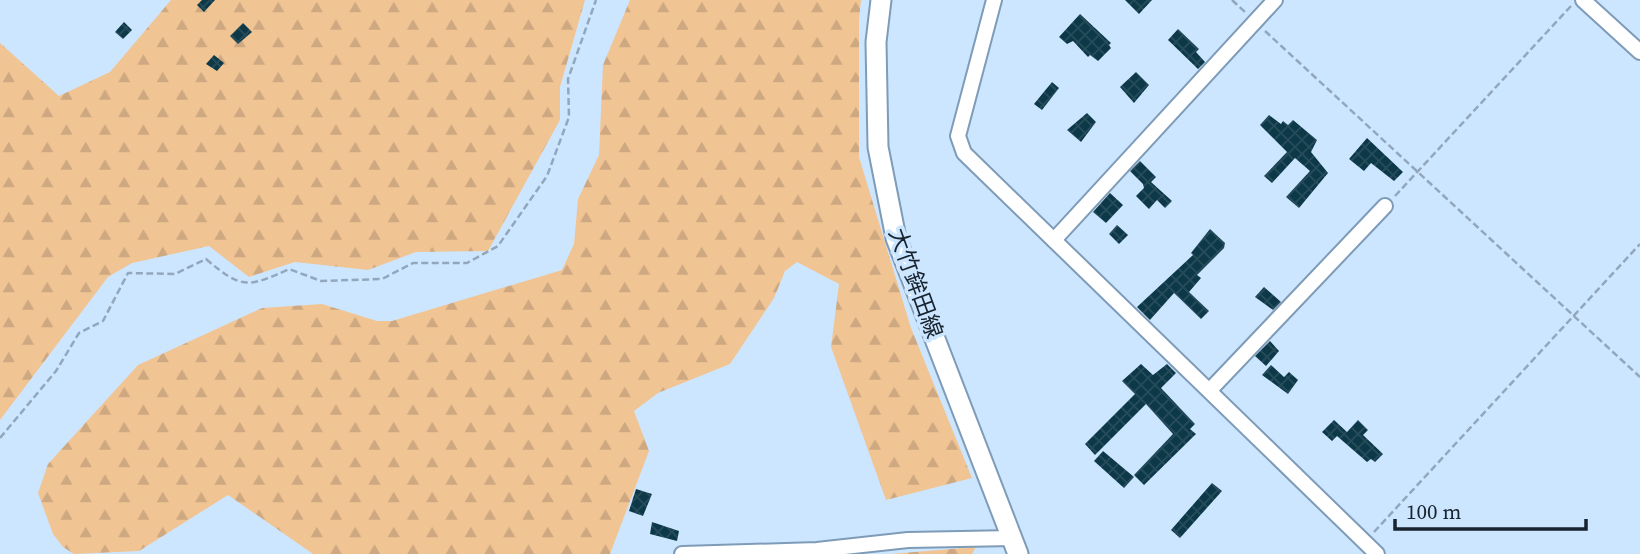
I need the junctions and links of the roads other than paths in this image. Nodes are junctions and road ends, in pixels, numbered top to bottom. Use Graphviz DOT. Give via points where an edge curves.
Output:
graph roads {
  1 [pos="881,0"];
  2 [pos="994,0"];
  3 [pos="1275,0"];
  4 [pos="1583,0"];
  5 [pos="1640,52"];
  6 [pos="1385,206"];
  7 [pos="1054,240"];
  8 [pos="1210,390"];
  9 [pos="1016,546"];
  10 [pos="682,554"];
  11 [pos="1377,554"];
  1 -- 9 [label="main road, 大竹鉾田線" via="876,42 878,147 896,238"];
  2 -- 7 [label="street" via="958,136 964,153"];
  3 -- 7 [label="street"];
  4 -- 5 [label="street"];
  6 -- 8 [label="street"];
  7 -- 8 [label="street"];
  8 -- 11 [label="street"];
  9 -- 10 [label="street" via="908,540 817,550"];
}
